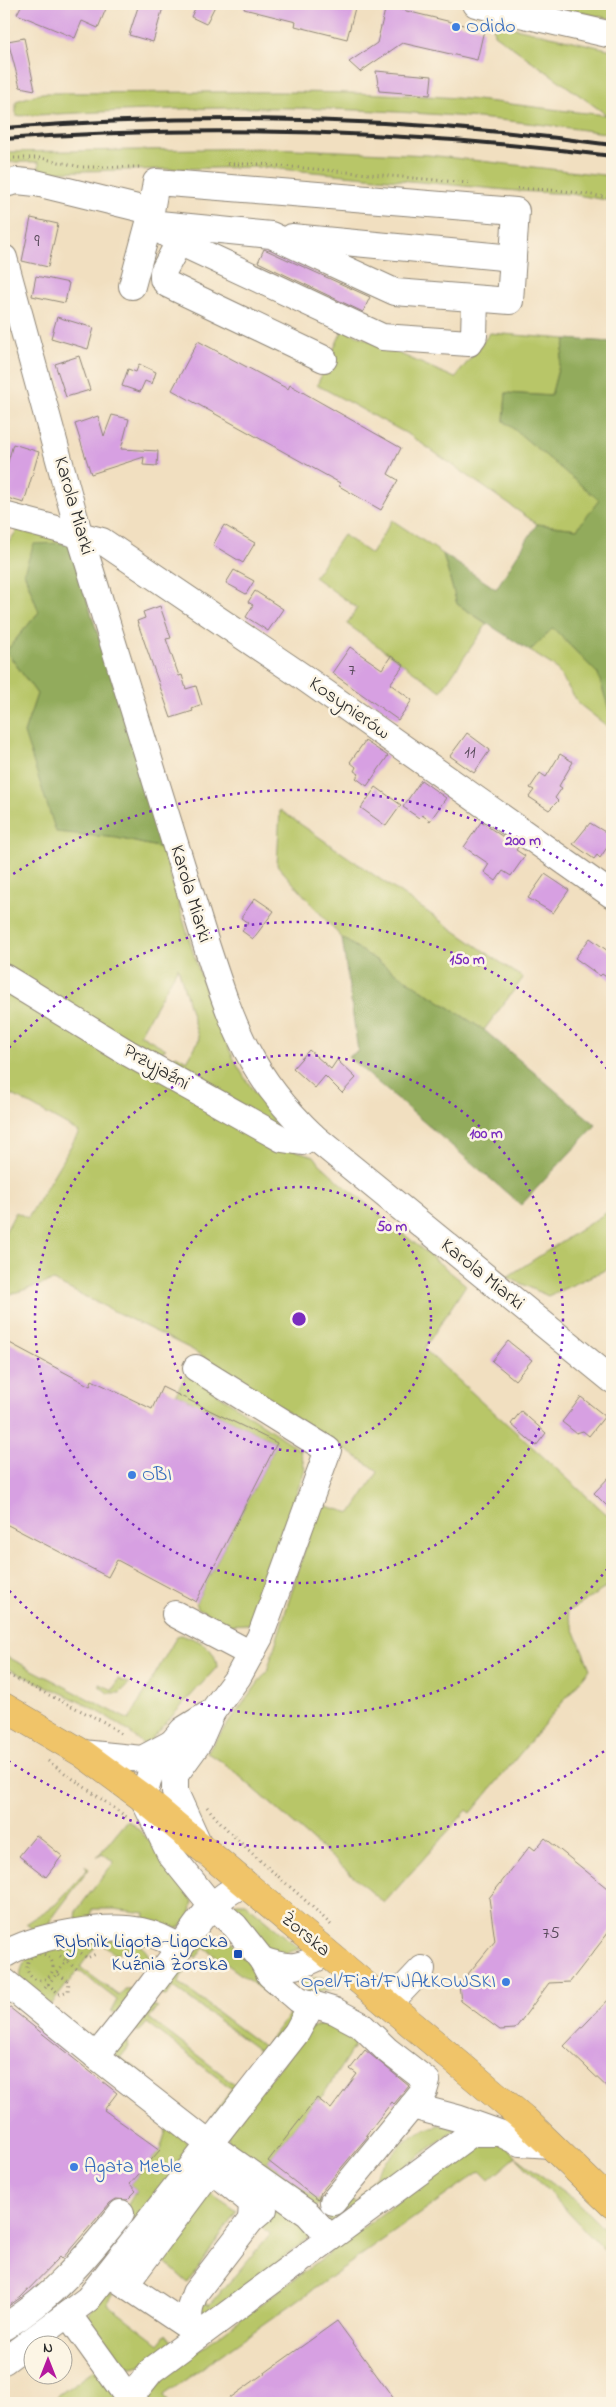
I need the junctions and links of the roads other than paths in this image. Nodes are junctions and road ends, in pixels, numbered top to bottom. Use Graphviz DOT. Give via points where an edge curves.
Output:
graph roads {
  1 [pos="476,4"];
  2 [pos="612,35"];
  3 [pos="4,184"];
  4 [pos="150,217"];
  5 [pos="271,235"];
  6 [pos="180,242"];
  7 [pos="4,258"];
  8 [pos="513,258"];
  9 [pos="132,286"];
  10 [pos="475,299"];
  11 [pos="324,359"];
  12 [pos="4,515"];
  13 [pos="79,533"];
  14 [pos="612,895"];
  15 [pos="4,977"];
  16 [pos="313,1136"];
  17 [pos="196,1368"];
  18 [pos="612,1380"];
  19 [pos="174,1614"];
  20 [pos="251,1654"];
  21 [pos="4,1707"];
  22 [pos="212,1712"];
  23 [pos="171,1744"];
  24 [pos="82,1753"];
  25 [pos="175,1775"];
  26 [pos="137,1809"];
  27 [pos="200,1846"];
  28 [pos="244,1884"];
  29 [pos="211,1905"];
  30 [pos="235,1926"];
  31 [pos="185,1941"];
  32 [pos="326,1953"];
  33 [pos="4,1955"];
  34 [pos="262,1960"];
  35 [pos="422,1969"];
  36 [pos="4,1982"];
  37 [pos="312,2004"];
  38 [pos="388,2005"];
  39 [pos="96,2056"];
  40 [pos="412,2106"];
  41 [pos="502,2134"];
  42 [pos="209,2144"];
  43 [pos="551,2145"];
  44 [pos="277,2192"];
  45 [pos="332,2202"];
  46 [pos="612,2204"];
  47 [pos="121,2213"];
  48 [pos="251,2220"];
  49 [pos="330,2238"];
  50 [pos="87,2254"];
  51 [pos="117,2279"];
  52 [pos="195,2293"];
  53 [pos="161,2309"];
  54 [pos="68,2314"];
  55 [pos="4,2327"];
  56 [pos="194,2331"];
  57 [pos="4,2361"];
  58 [pos="131,2401"];
  1 -- 2 [label="street"];
  3 -- 4 [label="street" via="18,181 36,184"];
  4 -- 5 [label="street"];
  4 -- 6 [label="street"];
  4 -- 8 [label="street" via="156,182 516,211"];
  4 -- 9 [label="street"];
  5 -- 8 [label="street"];
  5 -- 10 [label="street" via="395,292"];
  6 -- 10 [label="street" via="382,337 469,343 474,336"];
  6 -- 11 [label="street" via="163,272 167,284"];
  7 -- 13 [label="street, Karola Miarki"];
  8 -- 10 [label="street" via="510,301"];
  12 -- 13 [label="street, Kosynierów"];
  13 -- 14 [label="street, Kosynierów" via="102,541 238,633"];
  13 -- 16 [label="street, Karola Miarki" via="206,947 232,1021 264,1081"];
  15 -- 16 [label="street, Przyjaźni" via="282,1139 302,1142"];
  16 -- 18 [label="street, Karola Miarki"];
  17 -- 20 [label="street" via="328,1450 270,1613"];
  19 -- 20 [label="street"];
  20 -- 22 [label="street"];
  21 -- 24 [label="main road, Żorska"];
  22 -- 23 [label="street" via="183,1730"];
  22 -- 25 [label="street" via="199,1742"];
  23 -- 24 [label="street" via="142,1759"];
  23 -- 26 [label="street" via="150,1775"];
  24 -- 26 [label="main road, Żorska"];
  25 -- 26 [label="street"];
  25 -- 27 [label="street" via="176,1792"];
  26 -- 27 [label="main road, Żorska"];
  26 -- 29 [label="street"];
  27 -- 28 [label="main road, Żorska"];
  28 -- 29 [label="street"];
  28 -- 32 [label="main road, Żorska"];
  29 -- 30 [label="street"];
  29 -- 31 [label="street" via="197,1920"];
  30 -- 31 [label="street" via="214,1928"];
  30 -- 34 [label="street"];
  31 -- 33 [label="street" via="140,1931 89,1931 28,1944"];
  31 -- 39 [label="street"];
  32 -- 34 [label="street" via="299,1966 282,1967"];
  32 -- 38 [label="main road, Żorska"];
  34 -- 37 [label="street" via="270,1975 283,1988 299,2000"];
  35 -- 38 [label="street"];
  36 -- 39 [label="street"];
  37 -- 40 [label="street" via="361,2024 387,2050 427,2081 424,2091"];
  37 -- 42 [label="street" via="297,2032"];
  38 -- 43 [label="main road, Żorska"];
  39 -- 42 [label="street"];
  40 -- 41 [label="street"];
  40 -- 45 [label="street"];
  41 -- 43 [label="street" via="520,2143"];
  41 -- 49 [label="street" via="472,2133"];
  42 -- 44 [label="street"];
  42 -- 51 [label="street"];
  43 -- 46 [label="main road, Żorska"];
  44 -- 48 [label="street" via="264,2210"];
  44 -- 49 [label="street" via="308,2214"];
  47 -- 50 [label="street"];
  48 -- 51 [label="street" via="252,2203 220,2176 208,2174"];
  48 -- 52 [label="street"];
  49 -- 56 [label="street"];
  50 -- 51 [label="street"];
  50 -- 55 [label="street" via="45,2296"];
  51 -- 53 [label="street"];
  51 -- 54 [label="street"];
  52 -- 53 [label="street"];
  52 -- 56 [label="street" via="190,2307"];
  53 -- 56 [label="street"];
  54 -- 57 [label="street"];
  54 -- 58 [label="street"];
  56 -- 58 [label="street" via="152,2370"];
}
